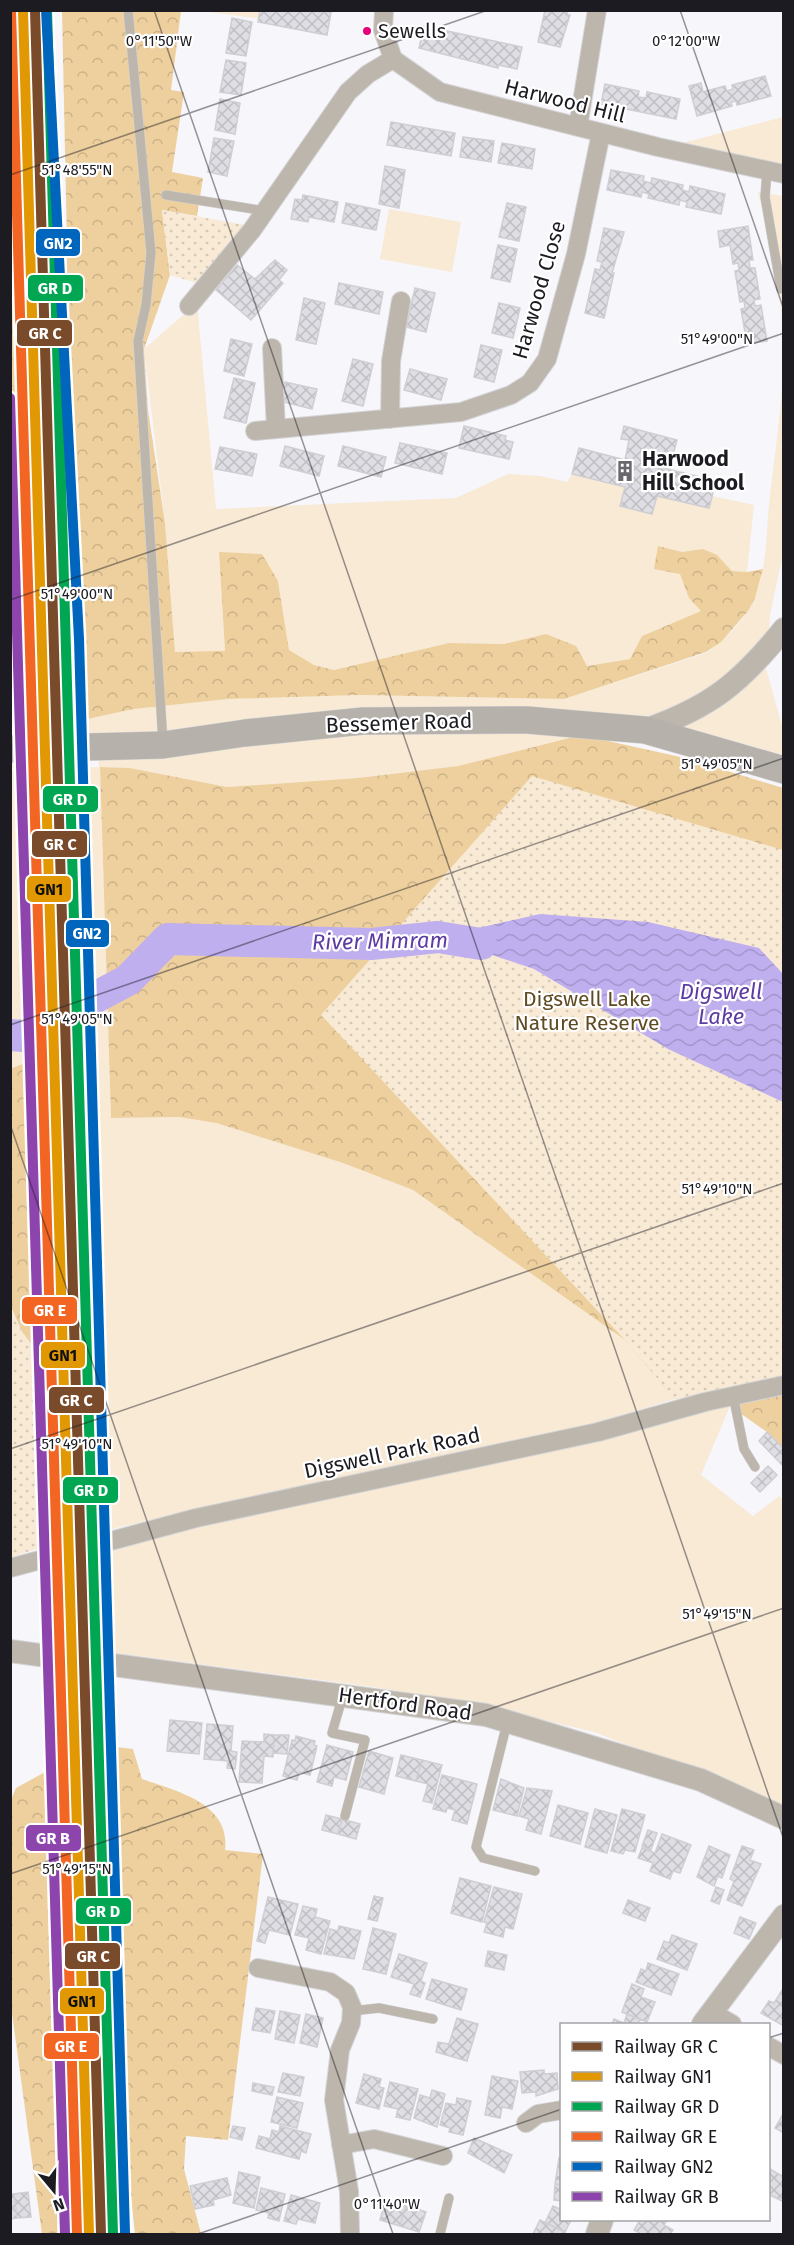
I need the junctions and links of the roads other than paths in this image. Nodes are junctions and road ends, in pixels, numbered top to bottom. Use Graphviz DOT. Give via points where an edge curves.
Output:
graph roads {
  1 [pos="128,10"];
  2 [pos="384,10"];
  3 [pos="597,10"];
  4 [pos="393,59"];
  5 [pos="578,127"];
  6 [pos="601,134"];
  7 [pos="775,172"];
  8 [pos="166,195"];
  9 [pos="265,212"];
  10 [pos="781,289"];
  11 [pos="401,301"];
  12 [pos="189,306"];
  13 [pos="272,348"];
  14 [pos="390,420"];
  15 [pos="276,429"];
  16 [pos="255,431"];
  17 [pos="783,629"];
  18 [pos="645,730"];
  19 [pos="163,745"];
  20 [pos="10,749"];
  21 [pos="783,770"];
  22 [pos="783,1384"];
  23 [pos="733,1395"];
  24 [pos="755,1467"];
  25 [pos="12,1571"];
  26 [pos="10,1651"];
  27 [pos="343,1695"];
  28 [pos="507,1721"];
  29 [pos="345,1816"];
  30 [pos="783,1818"];
  31 [pos="535,1871"];
  32 [pos="783,1916"];
  33 [pos="258,1968"];
  34 [pos="352,2011"];
  35 [pos="707,2018"];
  36 [pos="433,2019"];
  37 [pos="725,2023"];
  38 [pos="770,2047"];
  39 [pos="783,2055"];
  40 [pos="560,2110"];
  41 [pos="526,2123"];
  42 [pos="341,2145"];
  43 [pos="444,2156"];
  44 [pos="449,2198"];
  45 [pos="350,2235"];
  46 [pos="440,2235"];
  1 -- 19 [label="lane" via="151,253 138,341"];
  2 -- 4 [label="street" via="383,30"];
  3 -- 5 [label="street"];
  4 -- 5 [label="street, Harwood Hill" via="440,92"];
  4 -- 9 [label="street" via="348,92"];
  5 -- 6 [label="street, Harwood Hill"];
  6 -- 7 [label="street, Harwood Hill"];
  6 -- 14 [label="street, Harwood Close" via="576,254 547,359 538,374 511,395 487,405 462,412"];
  7 -- 10 [label="lane" via="765,197"];
  8 -- 9 [label="lane"];
  9 -- 12 [label="street"];
  11 -- 14 [label="street" via="390,376"];
  13 -- 15 [label="street"];
  14 -- 15 [label="street, Harwood Close"];
  15 -- 16 [label="street, Harwood Close"];
  17 -- 18 [label="street" via="752,668 715,699"];
  18 -- 19 [label="main road, Bessemer Road" via="527,720 363,721"];
  18 -- 21 [label="main road, Bessemer Road"];
  19 -- 20 [label="main road, Bessemer Road"];
  22 -- 23 [label="street, Digswell Park Road"];
  23 -- 24 [label="lane" via="744,1449"];
  23 -- 25 [label="street, Digswell Park Road" via="598,1432 196,1518"];
  26 -- 27 [label="street, Hertford Road"];
  27 -- 28 [label="street, Hertford Road"];
  27 -- 29 [label="lane" via="333,1733 365,1740"];
  28 -- 30 [label="street, Hertford Road" via="701,1780"];
  28 -- 31 [label="lane" via="476,1847 483,1858"];
  32 -- 35 [label="street"];
  33 -- 34 [label="street" via="330,1982 346,1993"];
  34 -- 36 [label="lane" via="379,2008"];
  34 -- 42 [label="street" via="336,2074 334,2100"];
  35 -- 37 [label="street"];
  38 -- 39 [label="street"];
  40 -- 41 [label="street" via="537,2114"];
  42 -- 43 [label="street" via="374,2139"];
  42 -- 45 [label="street" via="349,2191"];
  44 -- 46 [label="lane"];
}
